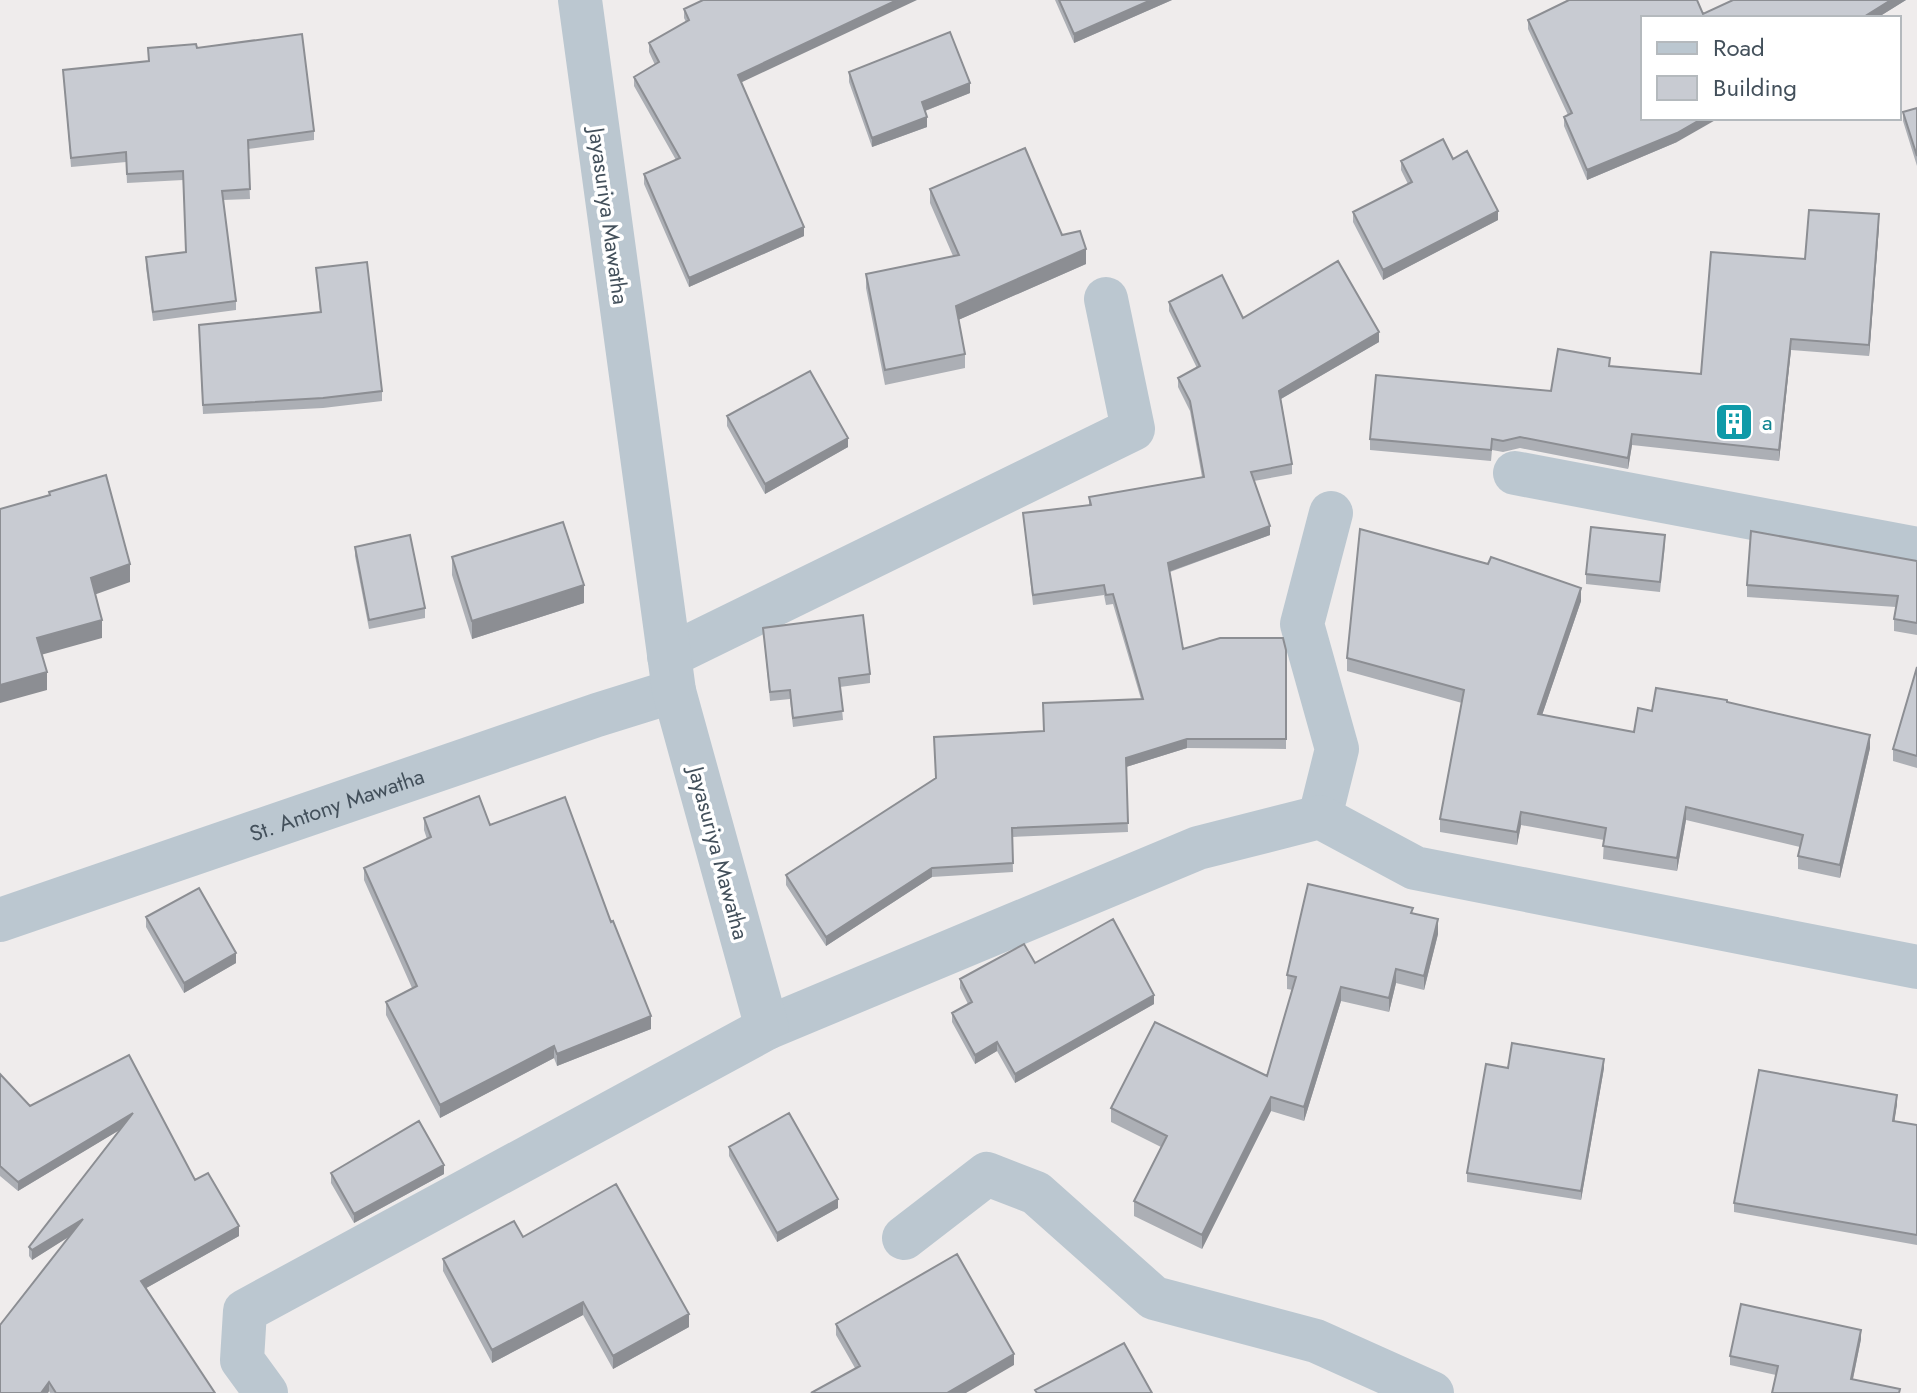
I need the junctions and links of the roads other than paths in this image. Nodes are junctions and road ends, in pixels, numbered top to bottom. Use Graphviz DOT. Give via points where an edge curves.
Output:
graph roads {
  1 [pos="580,0"];
  2 [pos="1106,299"];
  3 [pos="1515,473"];
  4 [pos="1331,513"];
  5 [pos="1917,549"];
  6 [pos="672,673"];
  7 [pos="1320,817"];
  8 [pos="0,920"];
  9 [pos="1917,967"];
  10 [pos="767,1028"];
  11 [pos="904,1238"];
  12 [pos="266,1393"];
  13 [pos="1432,1393"];
  1 -- 6 [label="street, Jayasuriya Mawatha"];
  2 -- 6 [label="street, St. Antony Mawatha" via="1133,429"];
  3 -- 5 [label="street"];
  4 -- 7 [label="street" via="1302,624 1337,749"];
  6 -- 8 [label="street, St. Antony Mawatha" via="582,720"];
  6 -- 10 [label="street, Jayasuriya Mawatha"];
  7 -- 9 [label="street" via="1415,868"];
  7 -- 10 [label="street" via="1198,848"];
  10 -- 12 [label="street" via="245,1311 242,1360"];
  11 -- 13 [label="street" via="987,1174 1036,1193 1154,1298 1316,1341"];
}
